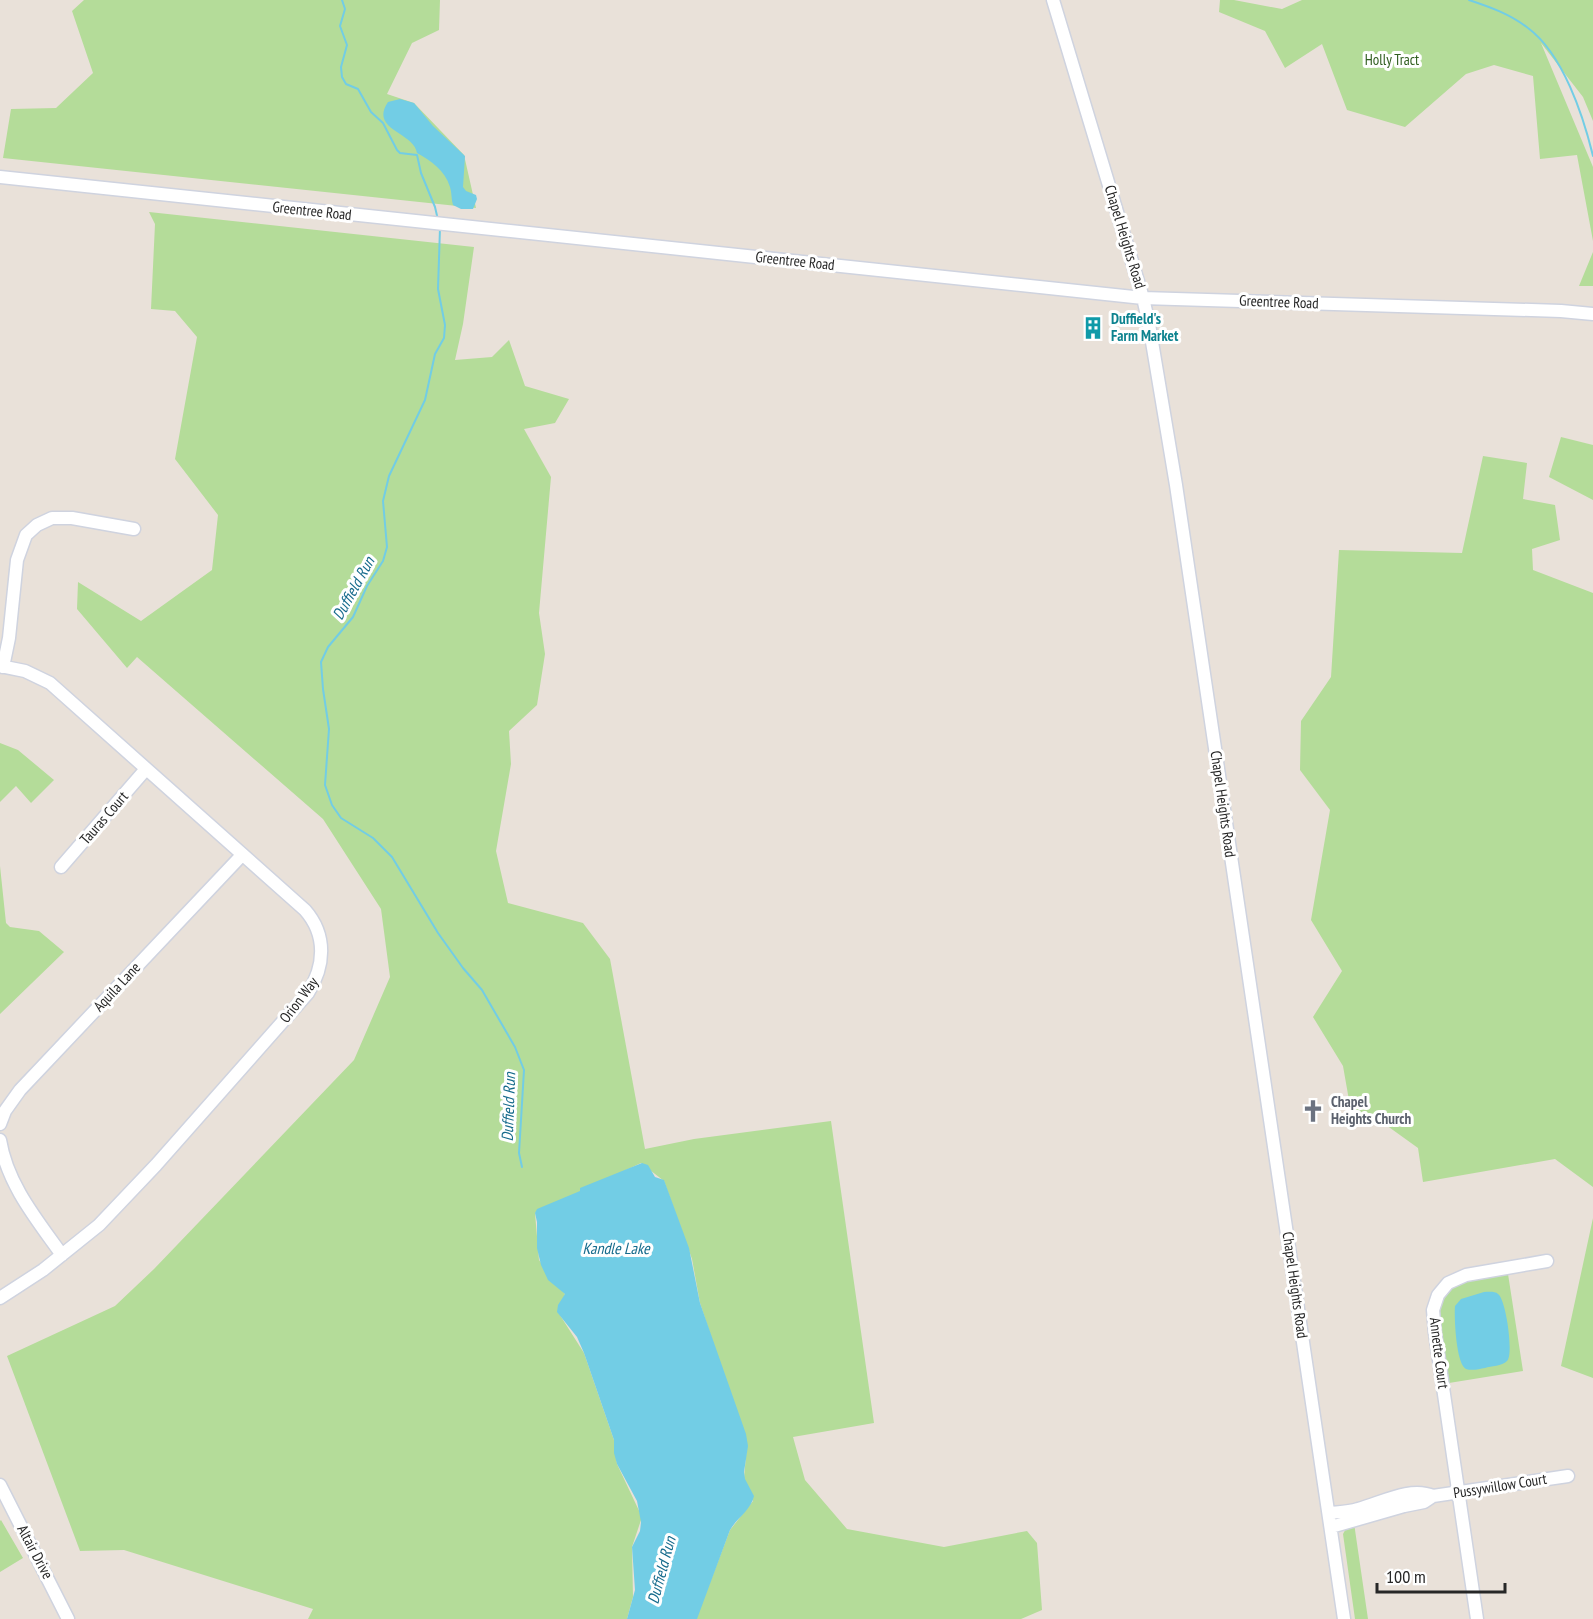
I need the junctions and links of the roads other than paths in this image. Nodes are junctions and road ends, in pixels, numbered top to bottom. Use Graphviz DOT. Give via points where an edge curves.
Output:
graph roads {
  1 [pos="1053,0"];
  2 [pos="0,177"];
  3 [pos="1143,298"];
  4 [pos="1593,314"];
  5 [pos="134,529"];
  6 [pos="2,667"];
  7 [pos="146,769"];
  8 [pos="242,855"];
  9 [pos="61,867"];
  10 [pos="0,1124"];
  11 [pos="0,1140"];
  12 [pos="62,1255"];
  13 [pos="1547,1261"];
  14 [pos="0,1298"];
  15 [pos="1568,1476"];
  16 [pos="0,1485"];
  17 [pos="1459,1492"];
  18 [pos="1433,1496"];
  19 [pos="1329,1513"];
  20 [pos="1331,1527"];
  21 [pos="68,1619"];
  22 [pos="1344,1619"];
  23 [pos="1477,1619"];
  1 -- 3 [label="street, Chapel Heights Road"];
  2 -- 3 [label="street, Greentree Road"];
  3 -- 4 [label="street, Greentree Road"];
  3 -- 19 [label="street, Chapel Heights Road" via="1178,496"];
  5 -- 6 [label="street" via="52,518 26,535 17,560"];
  6 -- 7 [label="street, Orion Way" via="25,671 50,683"];
  7 -- 8 [label="street, Orion Way"];
  7 -- 9 [label="street, Tauras Court"];
  8 -- 10 [label="street, Aquila Lane" via="20,1089"];
  8 -- 12 [label="street, Orion Way" via="313,920 322,957 320,971 308,993 150,1172 99,1225"];
  11 -- 12 [label="street" via="18,1191"];
  12 -- 14 [label="street, Orion Way"];
  13 -- 17 [label="street, Annette Court" via="1466,1275 1448,1282 1438,1295 1433,1310 1435,1333"];
  15 -- 17 [label="street, Pussywillow Court"];
  16 -- 21 [label="street, Altair Drive"];
  17 -- 18 [label="street, Pussywillow Court"];
  17 -- 23 [label="street, Annette Court"];
  18 -- 19 [label="street, Pussywillow Court" via="1422,1491 1356,1510"];
  18 -- 20 [label="street, Pussywillow Court" via="1424,1502"];
  19 -- 20 [label="street, Chapel Heights Road"];
  20 -- 22 [label="street, Chapel Heights Road"];
}
